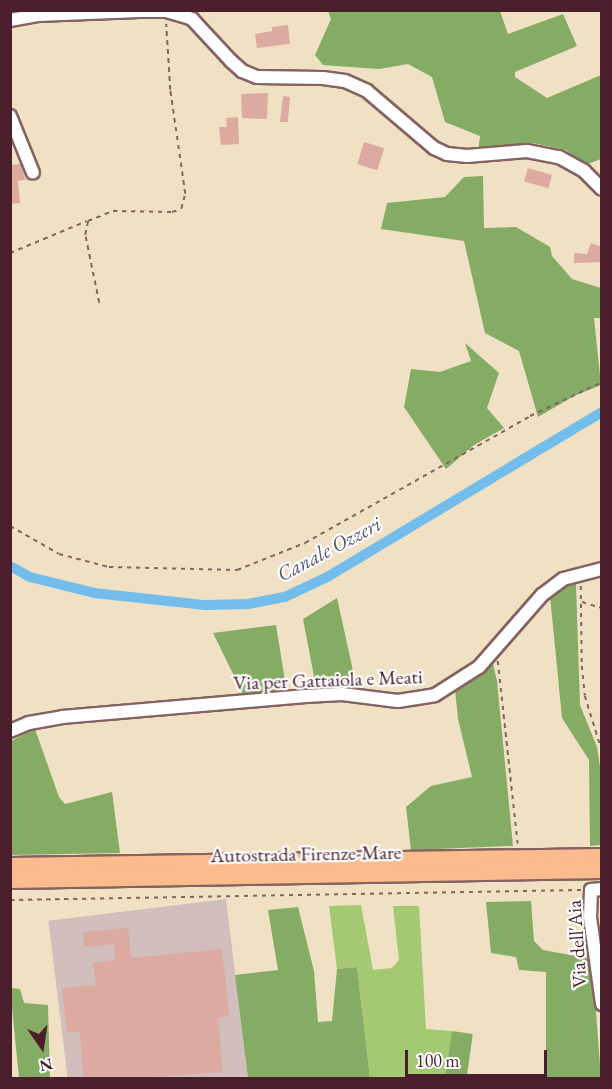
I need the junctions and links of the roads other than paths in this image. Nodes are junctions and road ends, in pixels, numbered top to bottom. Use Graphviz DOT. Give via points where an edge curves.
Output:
graph roads {
  1 [pos="166,11"];
  2 [pos="10,20"];
  3 [pos="10,116"];
  4 [pos="33,173"];
  5 [pos="602,189"];
  6 [pos="602,569"];
  7 [pos="12,730"];
  8 [pos="602,857"];
  9 [pos="10,866"];
  10 [pos="602,870"];
  11 [pos="10,880"];
  12 [pos="596,890"];
  13 [pos="602,1004"];
  1 -- 2 [label="street" via="77,13"];
  1 -- 5 [label="street" via="192,19 231,62 257,77 345,81 367,91 434,148 447,154 527,151 559,157 584,171"];
  3 -- 4 [label="street"];
  6 -- 7 [label="street, Via per Gattaiola e Meati" via="563,579 542,595 479,666 435,694 417,699 306,696 62,717"];
  8 -- 9 [label="highway, Autostrada Firenze-Mare"];
  10 -- 11 [label="highway, Autostrada Firenze-Mare"];
  12 -- 13 [label="street, Via dell'Aia" via="590,917"];
}
